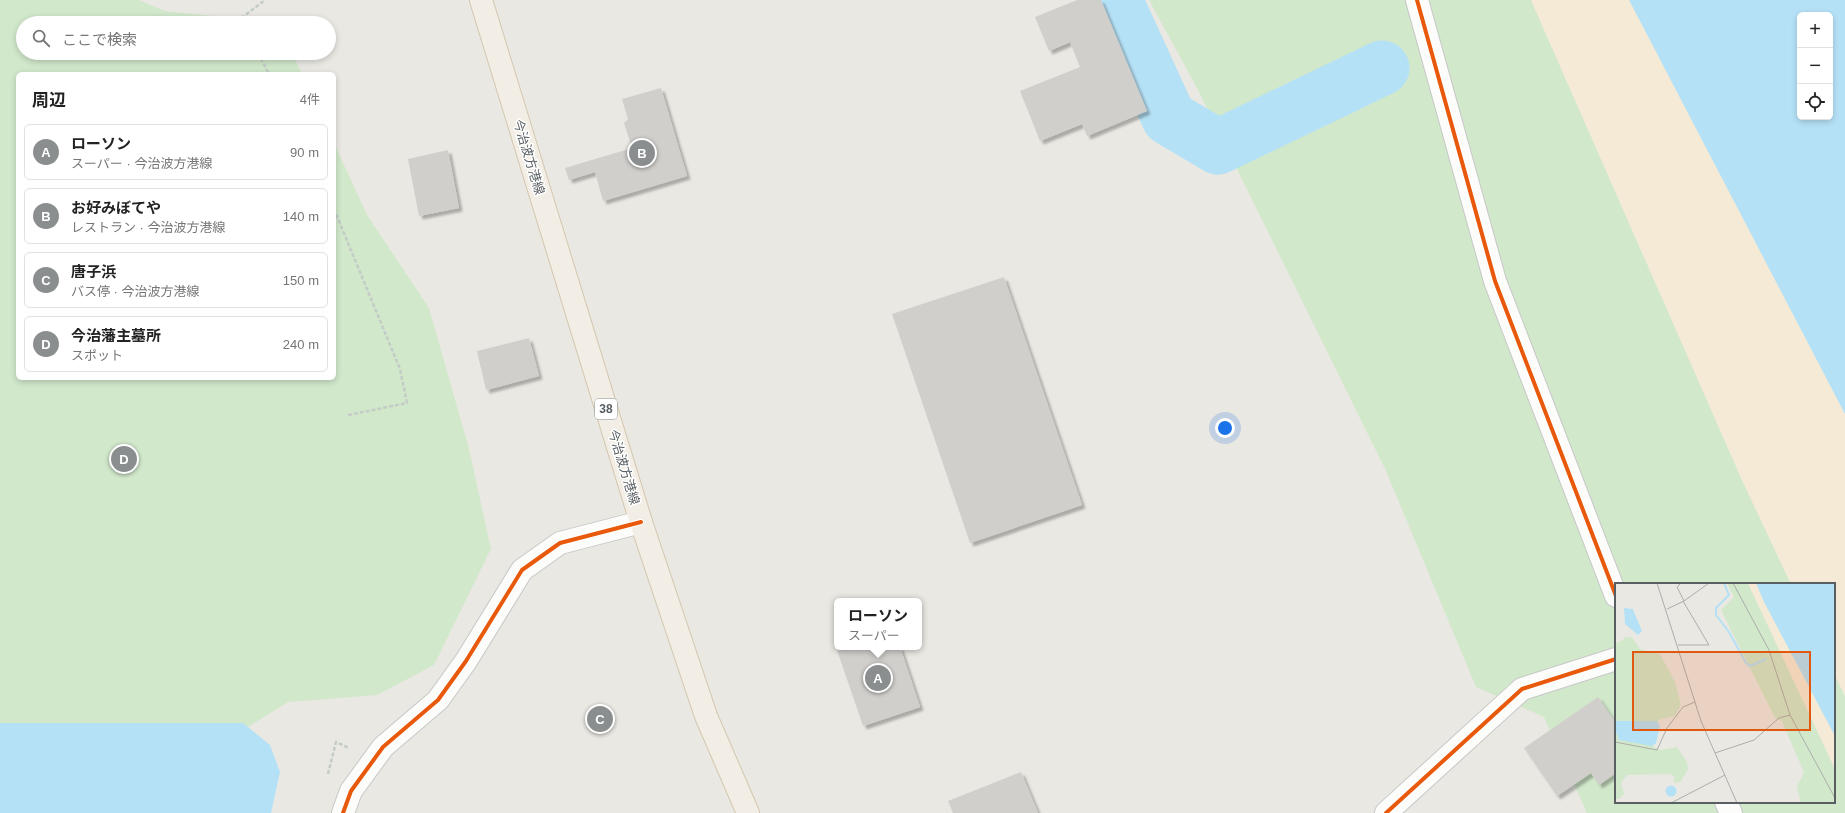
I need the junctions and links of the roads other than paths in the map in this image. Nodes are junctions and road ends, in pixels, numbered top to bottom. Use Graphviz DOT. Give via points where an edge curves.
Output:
graph roads {
  1 [pos="481,0"];
  2 [pos="1417,0"];
  3 [pos="641,522"];
  4 [pos="1615,593"];
  5 [pos="1615,659"];
  6 [pos="1726,803"];
  7 [pos="343,813"];
  8 [pos="748,813"];
  9 [pos="1386,813"];
  10 [pos="1731,813"];
  1 -- 3 [label="main road, 今治波方港線 / 38"];
  2 -- 4 [label="street" via="1495,281"];
  3 -- 7 [label="street" via="560,543 522,570 466,661 438,700 383,746 351,791"];
  3 -- 8 [label="main road, 今治波方港線 / 38" via="706,716"];
  5 -- 9 [label="street" via="1522,690"];
  6 -- 10 [label="street"];
}
